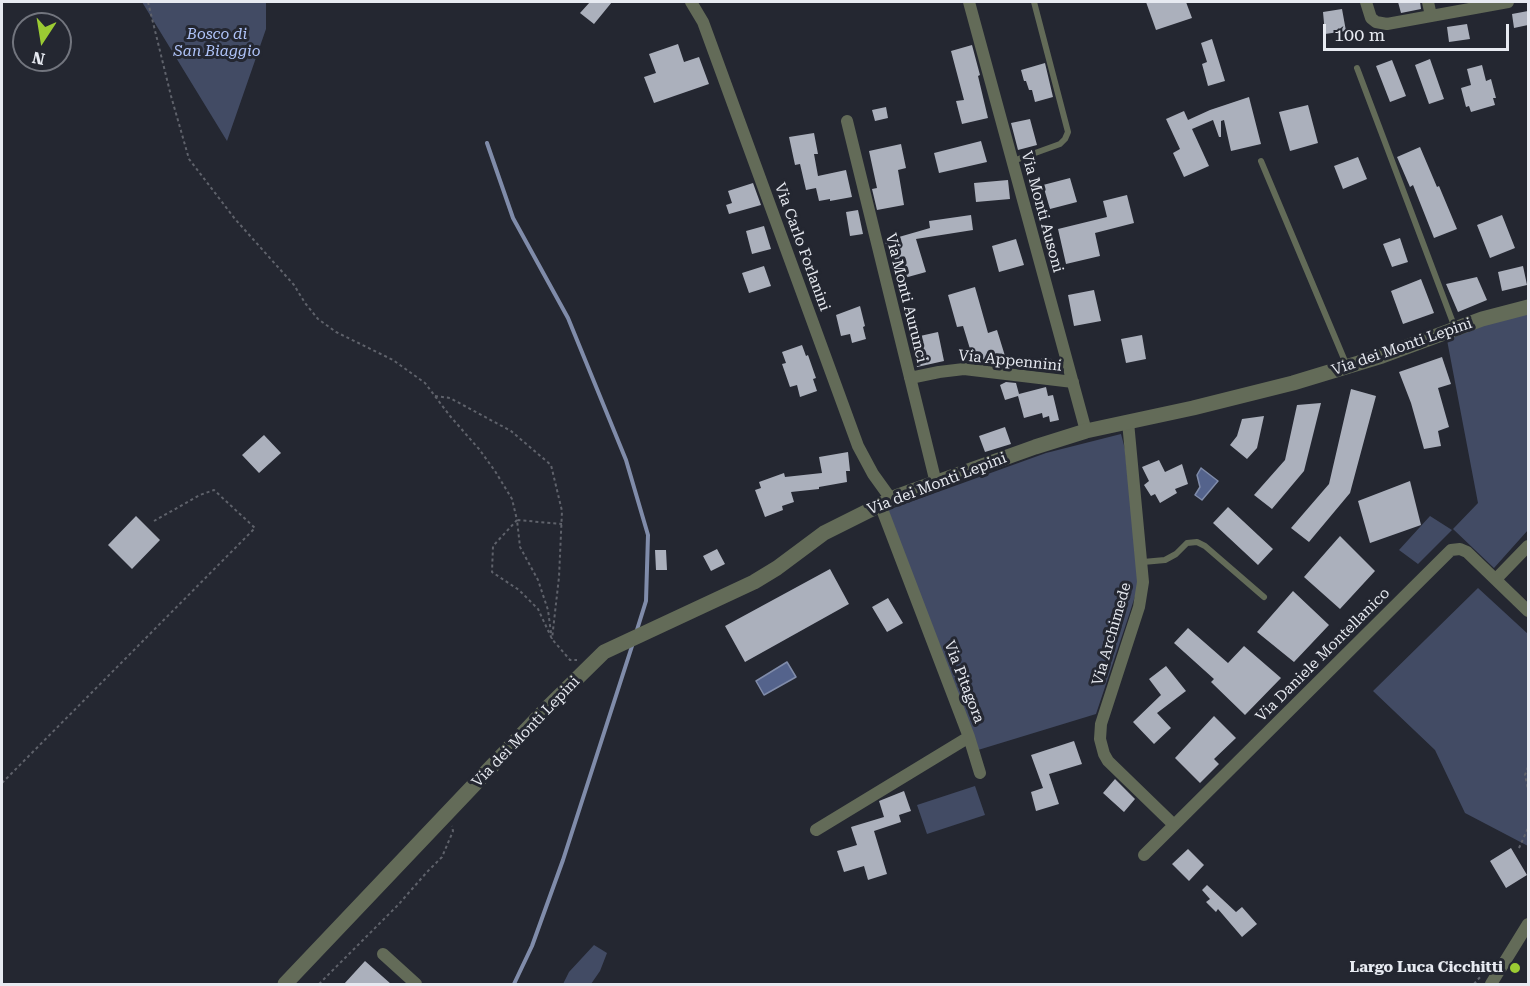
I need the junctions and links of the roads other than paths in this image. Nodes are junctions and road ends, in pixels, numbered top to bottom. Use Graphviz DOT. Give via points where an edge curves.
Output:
graph roads {
  1 [pos="691,2"];
  2 [pos="969,2"];
  3 [pos="1034,2"];
  4 [pos="1366,2"];
  5 [pos="1428,2"];
  6 [pos="1508,2"];
  7 [pos="1431,16"];
  8 [pos="1357,68"];
  9 [pos="847,121"];
  10 [pos="1261,161"];
  11 [pos="1012,162"];
  12 [pos="1528,307"];
  13 [pos="1456,328"];
  14 [pos="1347,367"];
  15 [pos="910,378"];
  16 [pos="1072,382"];
  17 [pos="1128,422"];
  18 [pos="1086,431"];
  19 [pos="936,483"];
  20 [pos="885,502"];
  21 [pos="1528,546"];
  22 [pos="1143,562"];
  23 [pos="1496,579"];
  24 [pos="1264,597"];
  25 [pos="1528,611"];
  26 [pos="969,737"];
  27 [pos="980,773"];
  28 [pos="1174,825"];
  29 [pos="816,830"];
  30 [pos="1144,855"];
  31 [pos="1527,928"];
  32 [pos="383,954"];
  33 [pos="285,984"];
  34 [pos="416,984"];
  35 [pos="1491,984"];
  1 -- 20 [label="street, Via Carlo Forlanini" via="703,22 858,446"];
  2 -- 11 [label="street, Via Monti Ausoni"];
  3 -- 11 [label="lane" via="1068,132 1060,144"];
  4 -- 7 [label="street" via="1371,18 1380,23"];
  5 -- 7 [label="street"];
  6 -- 7 [label="street"];
  8 -- 13 [label="lane"];
  9 -- 15 [label="street, Via Monti Aurunci"];
  10 -- 14 [label="lane"];
  11 -- 16 [label="street, Via Monti Ausoni"];
  12 -- 13 [label="street, Via dei Monti Lepini"];
  13 -- 14 [label="street, Via dei Monti Lepini"];
  14 -- 17 [label="street, Via dei Monti Lepini" via="1244,396"];
  15 -- 16 [label="street, Via Appennini" via="964,369"];
  15 -- 19 [label="street, Via Monti Aurunci"];
  16 -- 18 [label="street, Via Monti Ausoni"];
  17 -- 18 [label="street, Via dei Monti Lepini"];
  17 -- 22 [label="street, Via Archimede"];
  18 -- 19 [label="street, Via dei Monti Lepini"];
  19 -- 20 [label="street, Via dei Monti Lepini"];
  20 -- 26 [label="street, Via Pitagora"];
  20 -- 33 [label="street, Via dei Monti Lepini" via="824,533 768,574 604,652"];
  21 -- 23 [label="street"];
  22 -- 24 [label="lane" via="1165,560 1187,543 1197,542"];
  22 -- 28 [label="street, Via Archimede" via="1140,602 1101,724 1100,740 1108,761"];
  23 -- 25 [label="street, Via Daniele Montellanico"];
  23 -- 28 [label="street, Via Daniele Montellanico" via="1464,550 1449,551"];
  26 -- 27 [label="street"];
  26 -- 29 [label="street, Via Pitagora"];
  28 -- 30 [label="street, Via Daniele Montellanico"];
  31 -- 35 [label="street"];
  32 -- 34 [label="street"];
}
